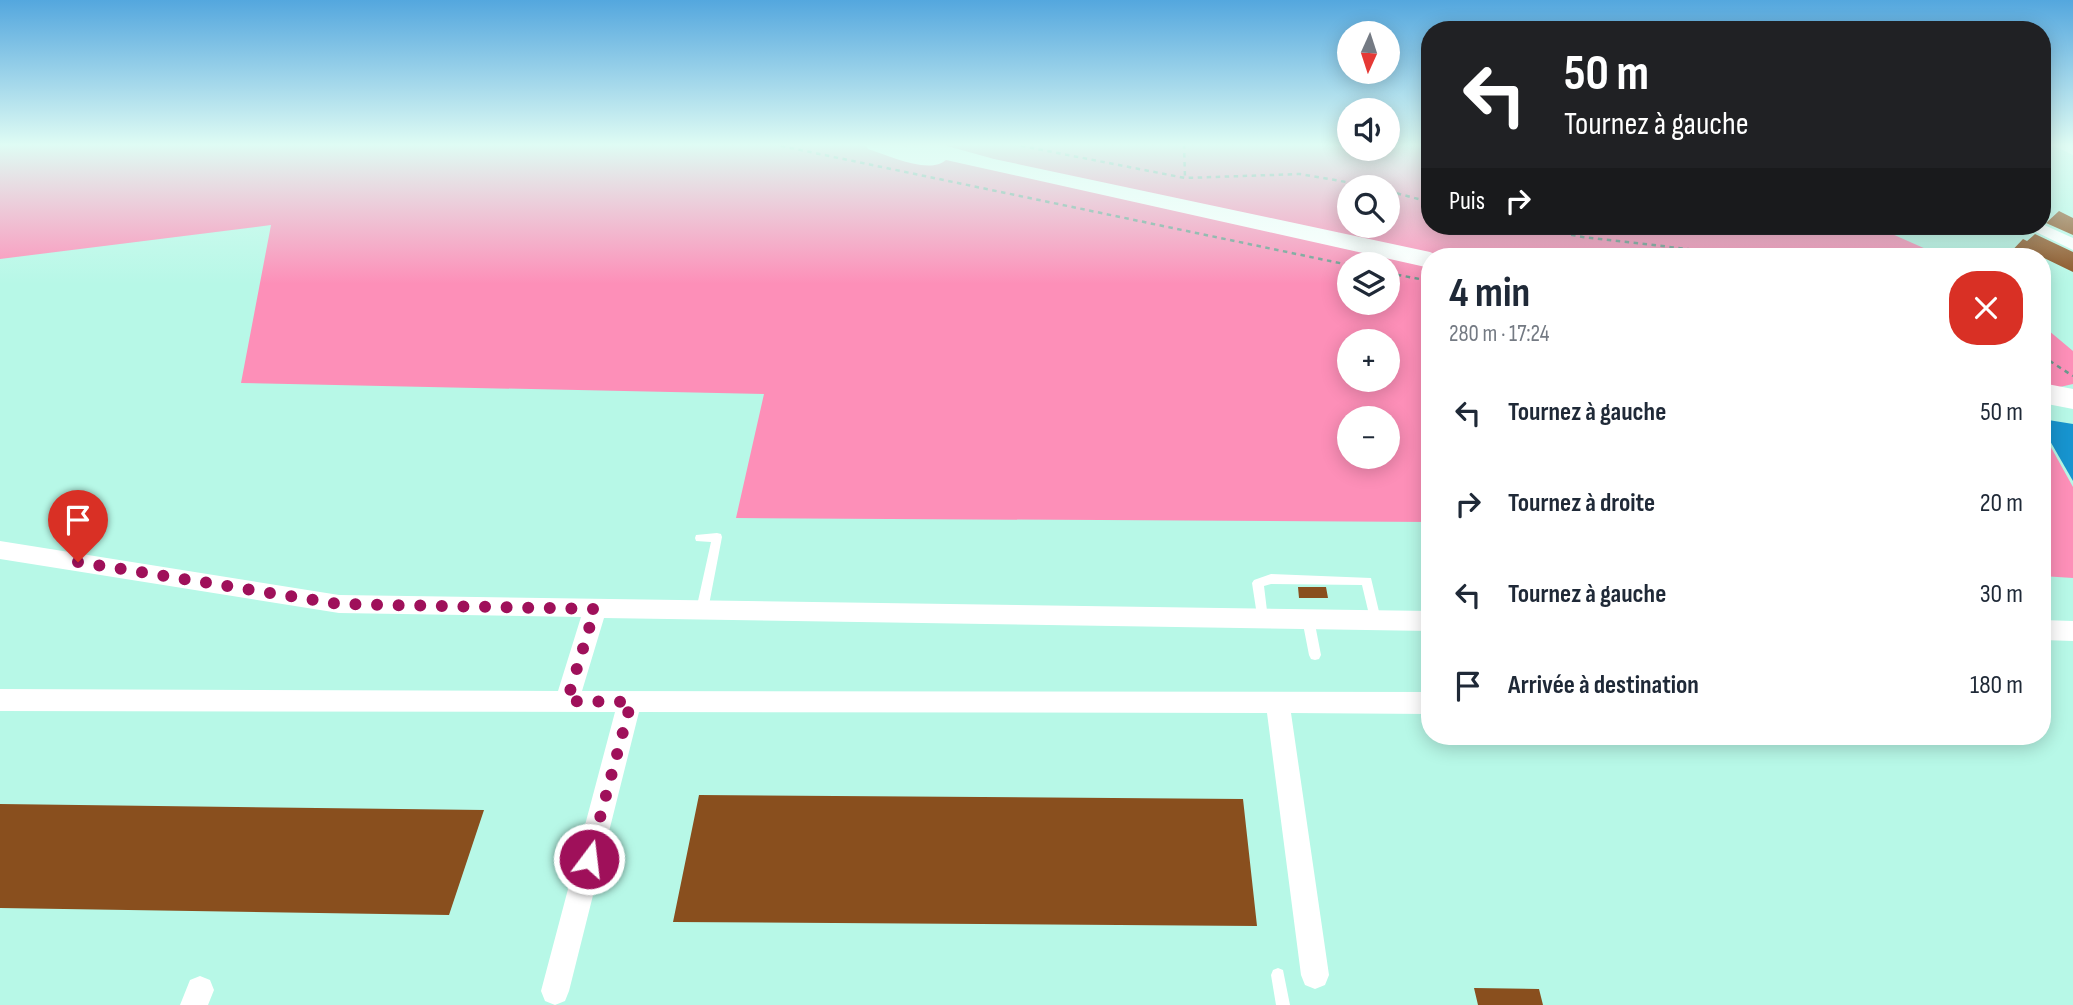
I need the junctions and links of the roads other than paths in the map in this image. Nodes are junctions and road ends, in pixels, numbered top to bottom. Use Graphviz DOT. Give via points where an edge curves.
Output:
graph roads {
  1 [pos="1110,191"];
  2 [pos="2051,234"];
  3 [pos="2073,244"];
  4 [pos="1421,258"];
  5 [pos="2051,395"];
  6 [pos="2073,400"];
  7 [pos="700,537"];
  8 [pos="0,550"];
  9 [pos="595,609"];
  10 [pos="702,610"];
  11 [pos="1262,619"];
  12 [pos="1308,619"];
  13 [pos="1375,620"];
  14 [pos="1421,621"];
  15 [pos="2051,630"];
  16 [pos="2073,631"];
  17 [pos="1315,655"];
  18 [pos="0,700"];
  19 [pos="567,701"];
  20 [pos="631,702"];
  21 [pos="1278,703"];
  22 [pos="1421,703"];
  23 [pos="1279,975"];
  24 [pos="1315,975"];
  25 [pos="555,991"];
  26 [pos="1283,1005"];
  1 -- 4 [label="main road"];
  2 -- 3 [label="street"];
  5 -- 6 [label="main road"];
  7 -- 10 [label="lane" via="717,537"];
  8 -- 9 [label="street" via="339,604"];
  9 -- 10 [label="street"];
  9 -- 19 [label="street"];
  10 -- 11 [label="street"];
  11 -- 12 [label="street"];
  11 -- 13 [label="lane" via="1258,583 1271,579 1367,582"];
  12 -- 13 [label="street"];
  12 -- 17 [label="lane"];
  13 -- 14 [label="street"];
  15 -- 16 [label="street"];
  18 -- 19 [label="street"];
  19 -- 20 [label="street"];
  20 -- 21 [label="street"];
  20 -- 25 [label="street"];
  21 -- 22 [label="street"];
  21 -- 24 [label="street"];
  23 -- 26 [label="lane"];
}
